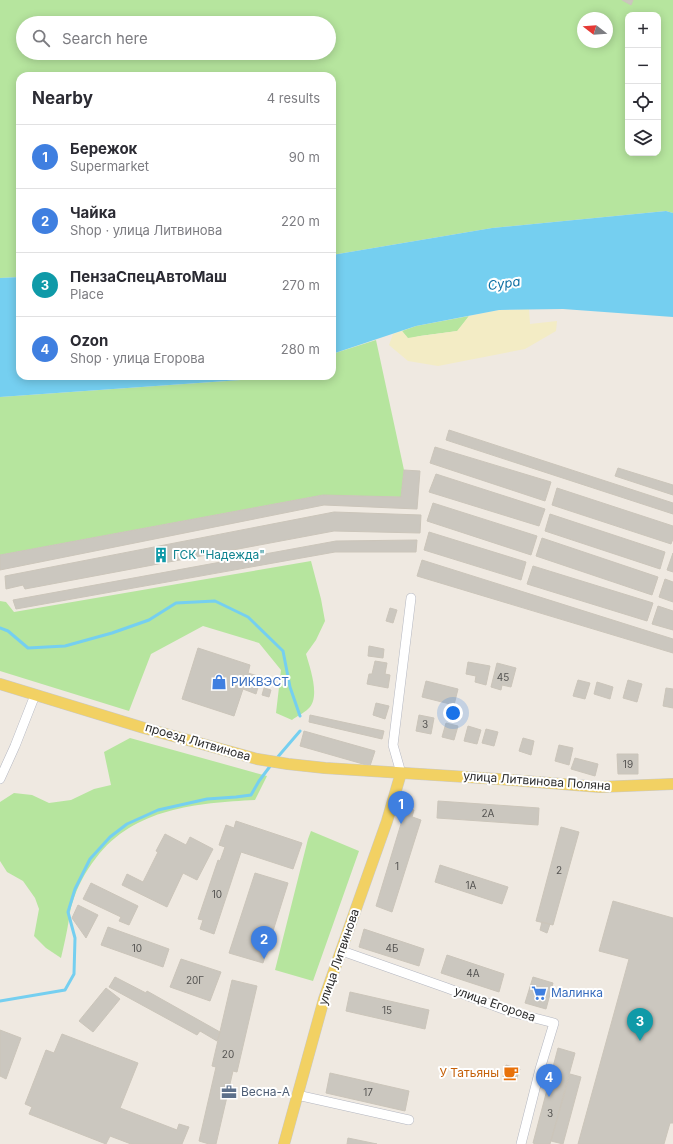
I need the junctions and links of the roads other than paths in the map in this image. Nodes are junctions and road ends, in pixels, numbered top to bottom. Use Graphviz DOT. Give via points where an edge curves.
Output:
graph roads {
  1 [pos="411,598"];
  2 [pos="0,684"];
  3 [pos="35,696"];
  4 [pos="401,773"];
  5 [pos="0,779"];
  6 [pos="673,784"];
  7 [pos="342,951"];
  8 [pos="297,1095"];
  9 [pos="409,1120"];
  10 [pos="284,1144"];
  11 [pos="521,1144"];
  1 -- 4 [label="street" via="393,745"];
  2 -- 3 [label="main road, проезд Литвинова"];
  3 -- 4 [label="main road, проезд Литвинова" via="257,759"];
  3 -- 5 [label="street"];
  4 -- 6 [label="main road, улица Литвинова Поляна" via="600,787"];
  4 -- 7 [label="main road, улица Литвинова"];
  7 -- 8 [label="main road, улица Литвинова" via="324,999"];
  7 -- 11 [label="street, улица Егорова" via="511,1012 554,1023"];
  8 -- 9 [label="street"];
  8 -- 10 [label="main road, улица Литвинова"];
}
